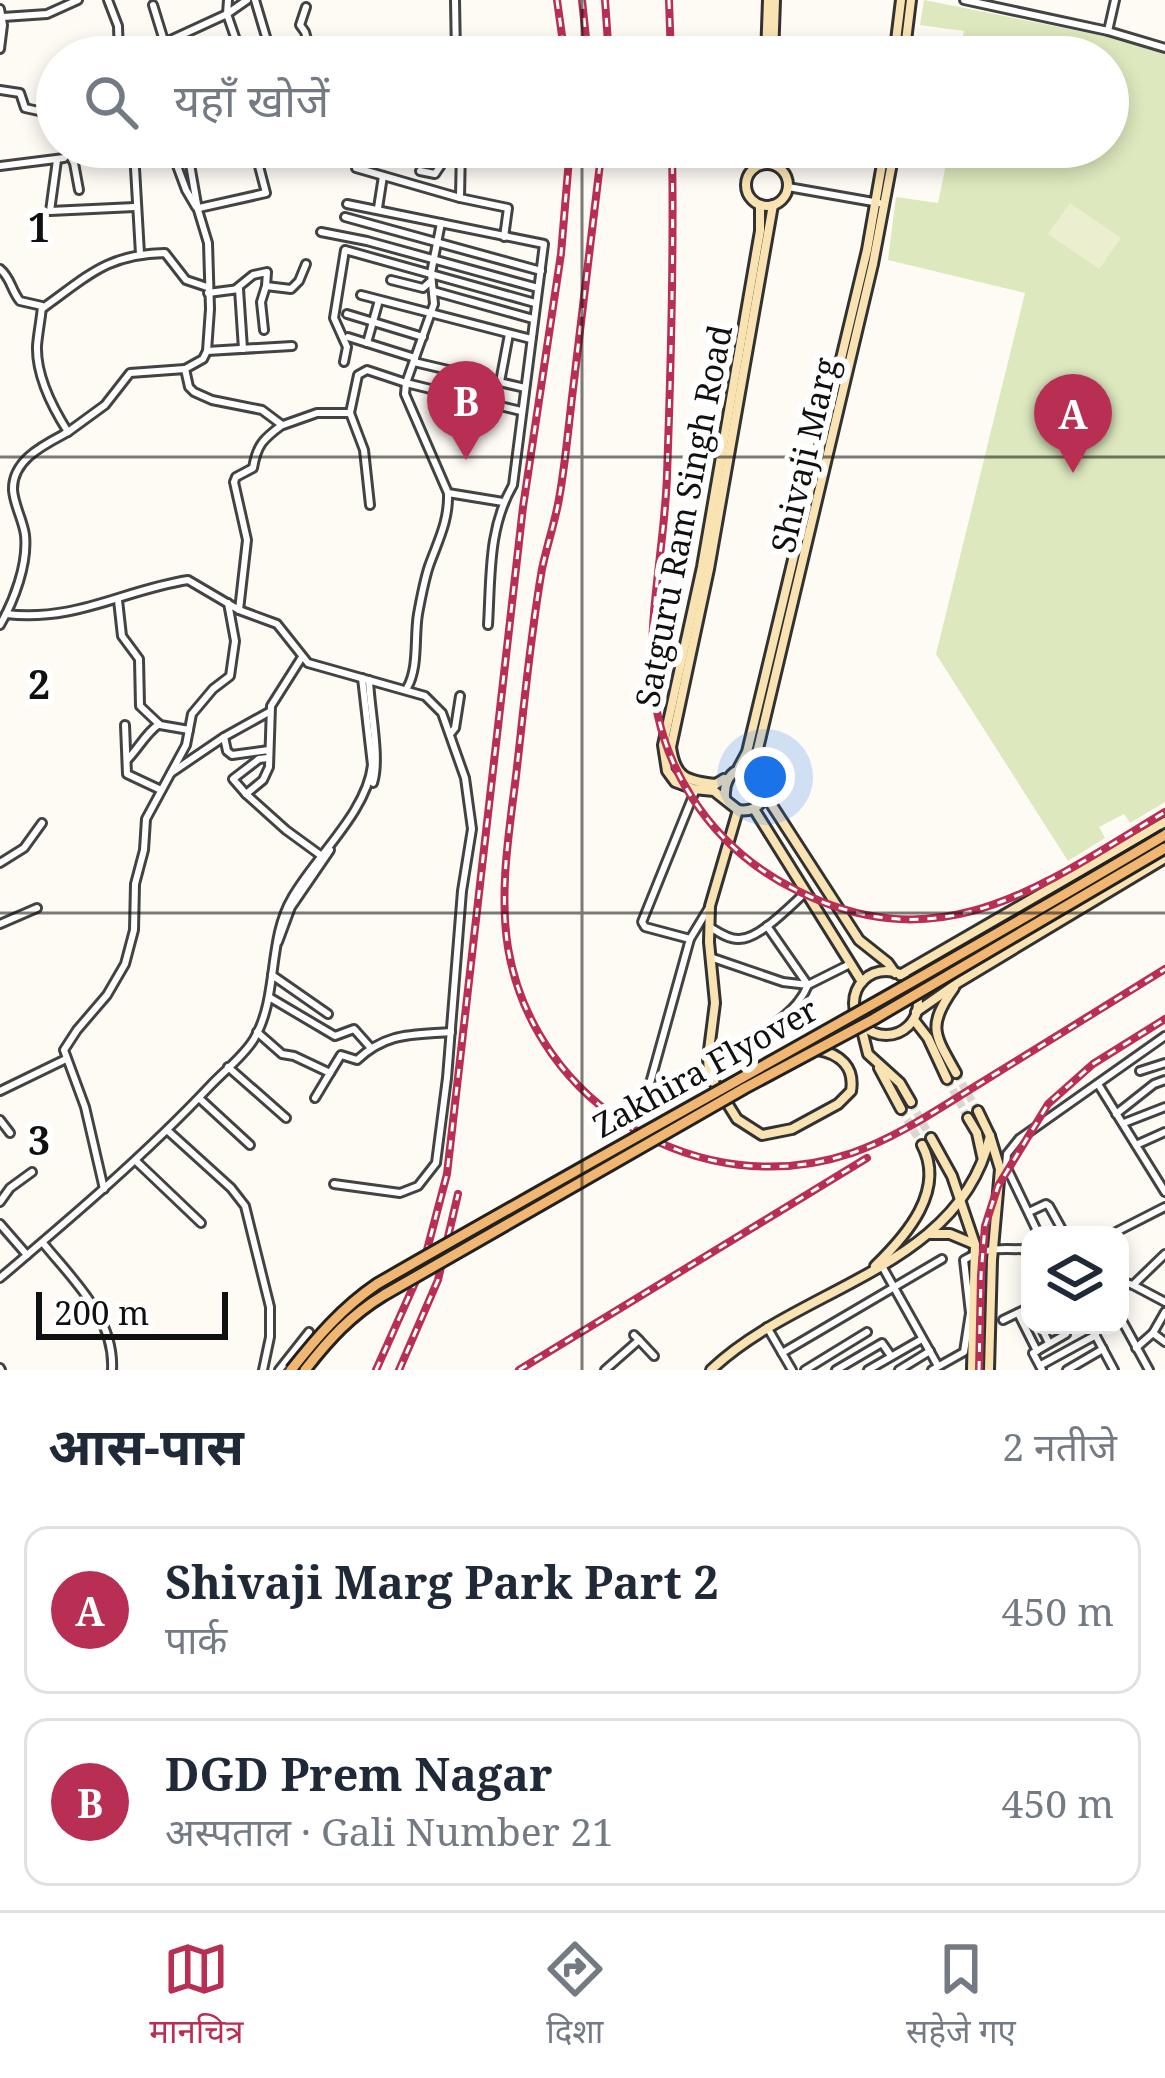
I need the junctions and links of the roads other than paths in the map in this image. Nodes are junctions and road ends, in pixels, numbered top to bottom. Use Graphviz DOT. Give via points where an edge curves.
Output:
graph roads {
  1 [pos="78,0"];
  2 [pos="108,0"];
  3 [pos="228,0"];
  4 [pos="251,0"];
  5 [pos="454,0"];
  6 [pos="771,0"];
  7 [pos="901,0"];
  8 [pos="910,0"];
  9 [pos="964,0"];
  10 [pos="1115,0"];
  11 [pos="153,4"];
  12 [pos="306,8"];
  13 [pos="2,13"];
  14 [pos="227,14"];
  15 [pos="1108,31"];
  16 [pos="118,36"];
  17 [pos="162,36"];
  18 [pos="179,36"];
  19 [pos="235,36"];
  20 [pos="264,36"];
  21 [pos="306,36"];
  22 [pos="455,36"];
  23 [pos="770,36"];
  24 [pos="897,36"];
  25 [pos="906,36"];
  26 [pos="1125,36"];
  27 [pos="1129,37"];
  28 [pos="1165,48"];
  29 [pos="0,49"];
  30 [pos="0,90"];
  31 [pos="36,110"];
  32 [pos="36,162"];
  33 [pos="0,166"];
  34 [pos="56,168"];
  35 [pos="75,168"];
  36 [pos="135,168"];
  37 [pos="177,168"];
  38 [pos="191,168"];
  39 [pos="259,168"];
  40 [pos="356,168"];
  41 [pos="439,168"];
  42 [pos="461,168"];
  43 [pos="753,168"];
  44 [pos="781,168"];
  45 [pos="883,168"];
  46 [pos="889,168"];
  47 [pos="420,171"];
  48 [pos="383,176"];
  49 [pos="788,187"];
  50 [pos="79,190"];
  51 [pos="460,198"];
  52 [pos="347,204"];
  53 [pos="880,204"];
  54 [pos="760,205"];
  55 [pos="773,205"];
  56 [pos="136,207"];
  57 [pos="198,209"];
  58 [pos="378,209"];
  59 [pos="345,217"];
  60 [pos="441,223"];
  61 [pos="321,232"];
  62 [pos="504,237"];
  63 [pos="437,243"];
  64 [pos="140,254"];
  65 [pos="434,260"];
  66 [pos="306,264"];
  67 [pos="0,269"];
  68 [pos="541,272"];
  69 [pos="431,277"];
  70 [pos="391,280"];
  71 [pos="266,286"];
  72 [pos="237,288"];
  73 [pos="538,288"];
  74 [pos="208,290"];
  75 [pos="433,291"];
  76 [pos="361,296"];
  77 [pos="379,300"];
  78 [pos="536,303"];
  79 [pos="43,308"];
  80 [pos="346,314"];
  81 [pos="431,314"];
  82 [pos="533,319"];
  83 [pos="373,322"];
  84 [pos="264,330"];
  85 [pos="509,334"];
  86 [pos="348,337"];
  87 [pos="423,337"];
  88 [pos="531,340"];
  89 [pos="368,343"];
  90 [pos="292,346"];
  91 [pos="243,349"];
  92 [pos="207,351"];
  93 [pos="415,360"];
  94 [pos="344,362"];
  95 [pos="185,369"];
  96 [pos="461,373"];
  97 [pos="406,382"];
  98 [pos="500,382"];
  99 [pos="525,388"];
  100 [pos="457,395"];
  101 [pos="521,411"];
  102 [pos="350,413"];
  103 [pos="282,425"];
  104 [pos="68,432"];
  105 [pos="448,493"];
  106 [pos="503,502"];
  107 [pos="370,506"];
  108 [pos="118,599"];
  109 [pos="228,603"];
  110 [pos="239,610"];
  111 [pos="6,614"];
  112 [pos="0,625"];
  113 [pos="488,625"];
  114 [pos="302,657"];
  115 [pos="366,679"];
  116 [pos="407,688"];
  117 [pos="460,696"];
  118 [pos="269,712"];
  119 [pos="159,724"];
  120 [pos="125,725"];
  121 [pos="189,730"];
  122 [pos="451,733"];
  123 [pos="224,737"];
  124 [pos="270,754"];
  125 [pos="127,760"];
  126 [pos="734,772"];
  127 [pos="758,772"];
  128 [pos="170,775"];
  129 [pos="696,789"];
  130 [pos="161,790"];
  131 [pos="246,794"];
  132 [pos="766,795"];
  133 [pos="724,796"];
  134 [pos="754,809"];
  135 [pos="738,810"];
  136 [pos="1165,821"];
  137 [pos="42,823"];
  138 [pos="1165,835"];
  139 [pos="1165,848"];
  140 [pos="322,857"];
  141 [pos="1165,858"];
  142 [pos="0,863"];
  143 [pos="806,892"];
  144 [pos="710,905"];
  145 [pos="37,908"];
  146 [pos="0,924"];
  147 [pos="767,926"];
  148 [pos="709,927"];
  149 [pos="690,939"];
  150 [pos="710,957"];
  151 [pos="850,964"];
  152 [pos="898,974"];
  153 [pos="272,975"];
  154 [pos="862,982"];
  155 [pos="958,982"];
  156 [pos="808,985"];
  157 [pos="267,996"];
  158 [pos="328,1014"];
  159 [pos="915,1016"];
  160 [pos="860,1022"];
  161 [pos="257,1032"];
  162 [pos="451,1032"];
  163 [pos="1165,1036"];
  164 [pos="928,1037"];
  165 [pos="939,1041"];
  166 [pos="370,1047"];
  167 [pos="817,1050"];
  168 [pos="708,1058"];
  169 [pos="65,1059"];
  170 [pos="1165,1063"];
  171 [pos="878,1064"];
  172 [pos="228,1067"];
  173 [pos="1140,1071"];
  174 [pos="330,1073"];
  175 [pos="1165,1080"];
  176 [pos="1098,1084"];
  177 [pos="0,1090"];
  178 [pos="647,1094"];
  179 [pos="199,1098"];
  180 [pos="315,1098"];
  181 [pos="911,1102"];
  182 [pos="1165,1107"];
  183 [pos="901,1109"];
  184 [pos="978,1111"];
  185 [pos="1116,1114"];
  186 [pos="286,1118"];
  187 [pos="968,1118"];
  188 [pos="0,1120"];
  189 [pos="1122,1124"];
  190 [pos="167,1130"];
  191 [pos="1165,1132"];
  192 [pos="10,1133"];
  193 [pos="990,1136"];
  194 [pos="250,1145"];
  195 [pos="1136,1145"];
  196 [pos="136,1161"];
  197 [pos="983,1162"];
  198 [pos="32,1172"];
  199 [pos="334,1184"];
  200 [pos="104,1189"];
  201 [pos="1165,1192"];
  202 [pos="960,1198"];
  203 [pos="0,1202"];
  204 [pos="1165,1207"];
  205 [pos="1028,1212"];
  206 [pos="201,1223"];
  207 [pos="0,1225"];
  208 [pos="1035,1226"];
  209 [pos="1060,1226"];
  210 [pos="1128,1226"];
  211 [pos="925,1236"];
  212 [pos="43,1243"];
  213 [pos="975,1249"];
  214 [pos="993,1249"];
  215 [pos="1021,1250"];
  216 [pos="27,1255"];
  217 [pos="1164,1255"];
  218 [pos="942,1259"];
  219 [pos="882,1266"];
  220 [pos="865,1275"];
  221 [pos="0,1278"];
  222 [pos="1129,1284"];
  223 [pos="1133,1285"];
  224 [pos="892,1288"];
  225 [pos="1165,1302"];
  226 [pos="1021,1312"];
  227 [pos="1165,1312"];
  228 [pos="1018,1313"];
  229 [pos="1003,1320"];
  230 [pos="767,1327"];
  231 [pos="310,1332"];
  232 [pos="867,1332"];
  233 [pos="1153,1333"];
  234 [pos="1044,1334"];
  235 [pos="1066,1334"];
  236 [pos="1129,1334"];
  237 [pos="1096,1335"];
  238 [pos="922,1339"];
  239 [pos="1165,1342"];
  240 [pos="1049,1344"];
  241 [pos="1136,1348"];
  242 [pos="1103,1349"];
  243 [pos="930,1351"];
  244 [pos="1037,1351"];
  245 [pos="782,1353"];
  246 [pos="654,1356"];
  247 [pos="891,1356"];
  248 [pos="612,1368"];
  249 [pos="935,1368"];
  250 [pos="1041,1368"];
  251 [pos="112,1370"];
  252 [pos="262,1370"];
  253 [pos="280,1370"];
  254 [pos="291,1370"];
  255 [pos="305,1370"];
  256 [pos="710,1370"];
  257 [pos="792,1370"];
  258 [pos="805,1370"];
  259 [pos="836,1370"];
  260 [pos="868,1370"];
  261 [pos="899,1370"];
  262 [pos="971,1370"];
  263 [pos="989,1370"];
  264 [pos="1066,1370"];
  265 [pos="1114,1370"];
  266 [pos="1149,1370"];
  1 -- 13 [label="street" via="47,14"];
  2 -- 16 [label="street"];
  3 -- 14 [label="street"];
  4 -- 14 [label="street"];
  4 -- 20 [label="street"];
  5 -- 22 [label="street"];
  6 -- 23 [label="main road"];
  7 -- 24 [label="main road"];
  8 -- 25 [label="main road"];
  9 -- 15 [label="street"];
  10 -- 15 [label="street"];
  11 -- 17 [label="street"];
  12 -- 21 [label="street" via="300,25"];
  13 -- 29 [label="street"];
  14 -- 18 [label="street"];
  14 -- 19 [label="street"];
  15 -- 26 [label="street"];
  27 -- 28 [label="street"];
  30 -- 31 [label="street" via="20,93 25,108"];
  32 -- 33 [label="street"];
  34 -- 56 [label="street" via="50,211"];
  35 -- 50 [label="street"];
  36 -- 56 [label="street"];
  37 -- 57 [label="street"];
  38 -- 57 [label="street"];
  39 -- 57 [label="street" via="266,193"];
  40 -- 48 [label="street"];
  41 -- 47 [label="street"];
  42 -- 51 [label="street"];
  43 -- 54 [label="main road" via="746,182"];
  44 -- 49 [label="main road"];
  45 -- 53 [label="main road, Shivaji Marg"];
  46 -- 53 [label="main road, Shivaji Marg"];
  48 -- 51 [label="street"];
  48 -- 58 [label="street"];
  49 -- 53 [label="street"];
  49 -- 55 [label="main road"];
  51 -- 62 [label="street" via="507,207"];
  52 -- 58 [label="street"];
  53 -- 126 [label="main road, Shivaji Marg" via="747,752"];
  53 -- 127 [label="main road, Shivaji Marg"];
  54 -- 55 [label="main road"];
  54 -- 129 [label="main road, Satguru Ram Singh Road" via="702,568 663,745 675,782"];
  55 -- 126 [label="main road, Satguru Ram Singh Road" via="671,747 673,765 695,782 716,784"];
  56 -- 64 [label="street"];
  57 -- 74 [label="street"];
  58 -- 60 [label="street"];
  59 -- 63 [label="street"];
  60 -- 62 [label="street"];
  60 -- 63 [label="street"];
  61 -- 65 [label="street"];
  62 -- 68 [label="street" via="544,244"];
  63 -- 65 [label="street"];
  63 -- 68 [label="street"];
  64 -- 74 [label="street" via="165,254 186,280"];
  64 -- 79 [label="street" via="107,263"];
  65 -- 69 [label="street"];
  65 -- 73 [label="street"];
  66 -- 71 [label="street" via="291,289"];
  67 -- 79 [label="street" via="20,301"];
  68 -- 73 [label="street"];
  69 -- 70 [label="street" via="423,287"];
  69 -- 75 [label="street"];
  69 -- 78 [label="street"];
  69 -- 94 [label="street" via="345,250 334,318 347,347"];
  71 -- 72 [label="street" via="267,272"];
  71 -- 84 [label="street"];
  72 -- 74 [label="street"];
  72 -- 91 [label="street"];
  73 -- 78 [label="street"];
  74 -- 92 [label="street"];
  75 -- 81 [label="street"];
  75 -- 82 [label="street"];
  76 -- 77 [label="street"];
  77 -- 81 [label="street"];
  77 -- 83 [label="street"];
  78 -- 82 [label="street"];
  79 -- 104 [label="street" via="36,352"];
  80 -- 83 [label="street"];
  81 -- 85 [label="street"];
  81 -- 87 [label="street"];
  82 -- 88 [label="street"];
  83 -- 87 [label="street"];
  83 -- 89 [label="street"];
  85 -- 88 [label="street"];
  85 -- 98 [label="street"];
  86 -- 89 [label="street"];
  87 -- 93 [label="street"];
  88 -- 99 [label="street"];
  89 -- 93 [label="street"];
  90 -- 91 [label="street"];
  91 -- 92 [label="street"];
  92 -- 95 [label="street"];
  93 -- 96 [label="street"];
  93 -- 97 [label="street"];
  95 -- 103 [label="street" via="194,392 262,410"];
  95 -- 104 [label="street" via="130,373 106,405"];
  96 -- 98 [label="street"];
  96 -- 100 [label="street"];
  97 -- 100 [label="street"];
  97 -- 102 [label="street" via="363,370"];
  97 -- 105 [label="street" via="411,413"];
  98 -- 99 [label="street"];
  99 -- 101 [label="street"];
  100 -- 101 [label="street"];
  101 -- 106 [label="street" via="513,484"];
  102 -- 103 [label="street"];
  102 -- 107 [label="street" via="364,449"];
  103 -- 110 [label="street" via="234,482 247,540"];
  104 -- 111 [label="street" via="40,446 15,478 26,545"];
  105 -- 106 [label="street"];
  105 -- 116 [label="street"];
  106 -- 113 [label="street"];
  108 -- 109 [label="street" via="188,580"];
  108 -- 111 [label="street" via="51,615"];
  108 -- 119 [label="street" via="122,635 139,659 140,706"];
  109 -- 110 [label="street"];
  109 -- 121 [label="street" via="230,676 192,714"];
  110 -- 114 [label="street" via="277,624"];
  111 -- 112 [label="street"];
  114 -- 115 [label="street"];
  114 -- 118 [label="street"];
  115 -- 116 [label="street"];
  115 -- 140 [label="street" via="377,769 362,805"];
  116 -- 122 [label="street" via="442,713"];
  117 -- 122 [label="street"];
  118 -- 123 [label="street"];
  118 -- 124 [label="street"];
  119 -- 121 [label="street"];
  119 -- 125 [label="street"];
  120 -- 125 [label="street"];
  121 -- 128 [label="street"];
  122 -- 162 [label="street" via="472,826"];
  123 -- 124 [label="street" via="232,755"];
  123 -- 128 [label="street"];
  124 -- 131 [label="street" via="263,780"];
  124 -- 131 [label="street" via="232,779"];
  125 -- 130 [label="street" via="127,774"];
  126 -- 127 [label="main road"];
  126 -- 133 [label="main road"];
  127 -- 132 [label="main road"];
  128 -- 130 [label="street"];
  129 -- 133 [label="main road"];
  129 -- 149 [label="street" via="642,919 645,927"];
  130 -- 169 [label="street" via="146,820 125,964 68,1041"];
  131 -- 140 [label="street"];
  132 -- 134 [label="main road"];
  132 -- 152 [label="main road" via="859,940"];
  133 -- 135 [label="main road"];
  134 -- 135 [label="main road"];
  134 -- 143 [label="main road"];
  135 -- 144 [label="main road"];
  136 -- 152 [label="main road"];
  137 -- 142 [label="street"];
  138 -- 254 [label="main road, Zakhira Flyover, bridge" via="377,1284 336,1316"];
  139 -- 167 [label="main road, Zakhira Flyover, bridge"];
  140 -- 153 [label="street" via="292,905"];
  141 -- 155 [label="main road"];
  143 -- 147 [label="street"];
  143 -- 151 [label="main road"];
  144 -- 148 [label="main road"];
  144 -- 149 [label="street"];
  145 -- 146 [label="street"];
  147 -- 148 [label="street" via="742,940"];
  147 -- 156 [label="street"];
  148 -- 150 [label="main road"];
  149 -- 178 [label="street"];
  150 -- 156 [label="street"];
  150 -- 168 [label="main road"];
  151 -- 154 [label="main road"];
  151 -- 156 [label="street"];
  152 -- 154 [label="main road" via="877,972"];
  152 -- 159 [label="main road" via="915,990"];
  153 -- 157 [label="street"];
  153 -- 158 [label="street"];
  154 -- 160 [label="main road" via="854,998"];
  155 -- 159 [label="main road"];
  155 -- 165 [label="main road" via="935,1024"];
  156 -- 168 [label="street" via="770,1026"];
  157 -- 161 [label="street"];
  157 -- 166 [label="street" via="335,1036 354,1029"];
  159 -- 160 [label="main road" via="887,1035"];
  159 -- 164 [label="main road"];
  160 -- 171 [label="main road"];
  161 -- 172 [label="street"];
  161 -- 174 [label="street" via="282,1054"];
  162 -- 166 [label="street" via="393,1036"];
  162 -- 199 [label="street" via="431,1171 400,1193"];
  163 -- 176 [label="street"];
  164 -- 165 [label="main road"];
  164 -- 165 [label="main road" via="952,1076"];
  166 -- 174 [label="street" via="357,1060 340,1055"];
  167 -- 168 [label="main road" via="837,1055 851,1090 792,1129 762,1135 725,1103"];
  167 -- 255 [label="main road, Zakhira Flyover, bridge" via="384,1294 356,1312"];
  169 -- 177 [label="street"];
  169 -- 200 [label="street"];
  170 -- 173 [label="street"];
  171 -- 181 [label="main road"];
  171 -- 183 [label="main road"];
  172 -- 179 [label="street"];
  172 -- 186 [label="street"];
  174 -- 180 [label="street"];
  175 -- 185 [label="street"];
  176 -- 185 [label="street"];
  176 -- 205 [label="street" via="1006,1154"];
  179 -- 190 [label="street"];
  179 -- 194 [label="street"];
  182 -- 189 [label="street"];
  184 -- 193 [label="main road"];
  185 -- 189 [label="street"];
  187 -- 197 [label="main road"];
  188 -- 192 [label="street"];
  189 -- 195 [label="street"];
  190 -- 196 [label="street"];
  190 -- 252 [label="street" via="245,1206 271,1314"];
  191 -- 195 [label="street"];
  193 -- 197 [label="main road"];
  193 -- 214 [label="main road" via="1000,1169"];
  195 -- 201 [label="street"];
  196 -- 200 [label="street"];
  196 -- 206 [label="street"];
  197 -- 202 [label="main road"];
  198 -- 203 [label="street"];
  200 -- 212 [label="street"];
  202 -- 211 [label="main road"];
  202 -- 213 [label="main road"];
  202 -- 220 [label="main road" via="927,1142 925,1200"];
  204 -- 210 [label="street"];
  205 -- 208 [label="street"];
  205 -- 209 [label="street" via="1046,1204"];
  207 -- 216 [label="street"];
  211 -- 213 [label="main road" via="945,1233"];
  211 -- 219 [label="main road"];
  212 -- 216 [label="street"];
  212 -- 251 [label="street" via="96,1309"];
  213 -- 214 [label="street"];
  213 -- 249 [label="street" via="964,1260 964,1352"];
  213 -- 262 [label="main road"];
  214 -- 215 [label="street"];
  214 -- 263 [label="main road"];
  216 -- 221 [label="street"];
  217 -- 223 [label="street"];
  218 -- 224 [label="street"];
  219 -- 220 [label="main road"];
  219 -- 224 [label="street"];
  220 -- 230 [label="main road"];
  222 -- 223 [label="street"];
  223 -- 225 [label="street"];
  224 -- 238 [label="street"];
  224 -- 245 [label="street"];
  226 -- 228 [label="street"];
  227 -- 233 [label="street"];
  228 -- 229 [label="street"];
  228 -- 244 [label="street"];
  230 -- 245 [label="street"];
  230 -- 256 [label="main road"];
  231 -- 253 [label="street"];
  232 -- 258 [label="street"];
  233 -- 239 [label="street"];
  233 -- 241 [label="street"];
  234 -- 240 [label="street"];
  235 -- 240 [label="street"];
  236 -- 241 [label="street"];
  237 -- 242 [label="street"];
  237 -- 250 [label="street"];
  238 -- 243 [label="street"];
  238 -- 247 [label="street"];
  240 -- 244 [label="street"];
  241 -- 266 [label="street"];
  242 -- 264 [label="street"];
  242 -- 265 [label="street"];
  243 -- 249 [label="street"];
  243 -- 261 [label="street"];
  244 -- 250 [label="street"];
  245 -- 257 [label="street"];
  246 -- 248 [label="street" via="636,1337"];
  247 -- 259 [label="street" via="882,1343"];
  247 -- 260 [label="street"];
}
